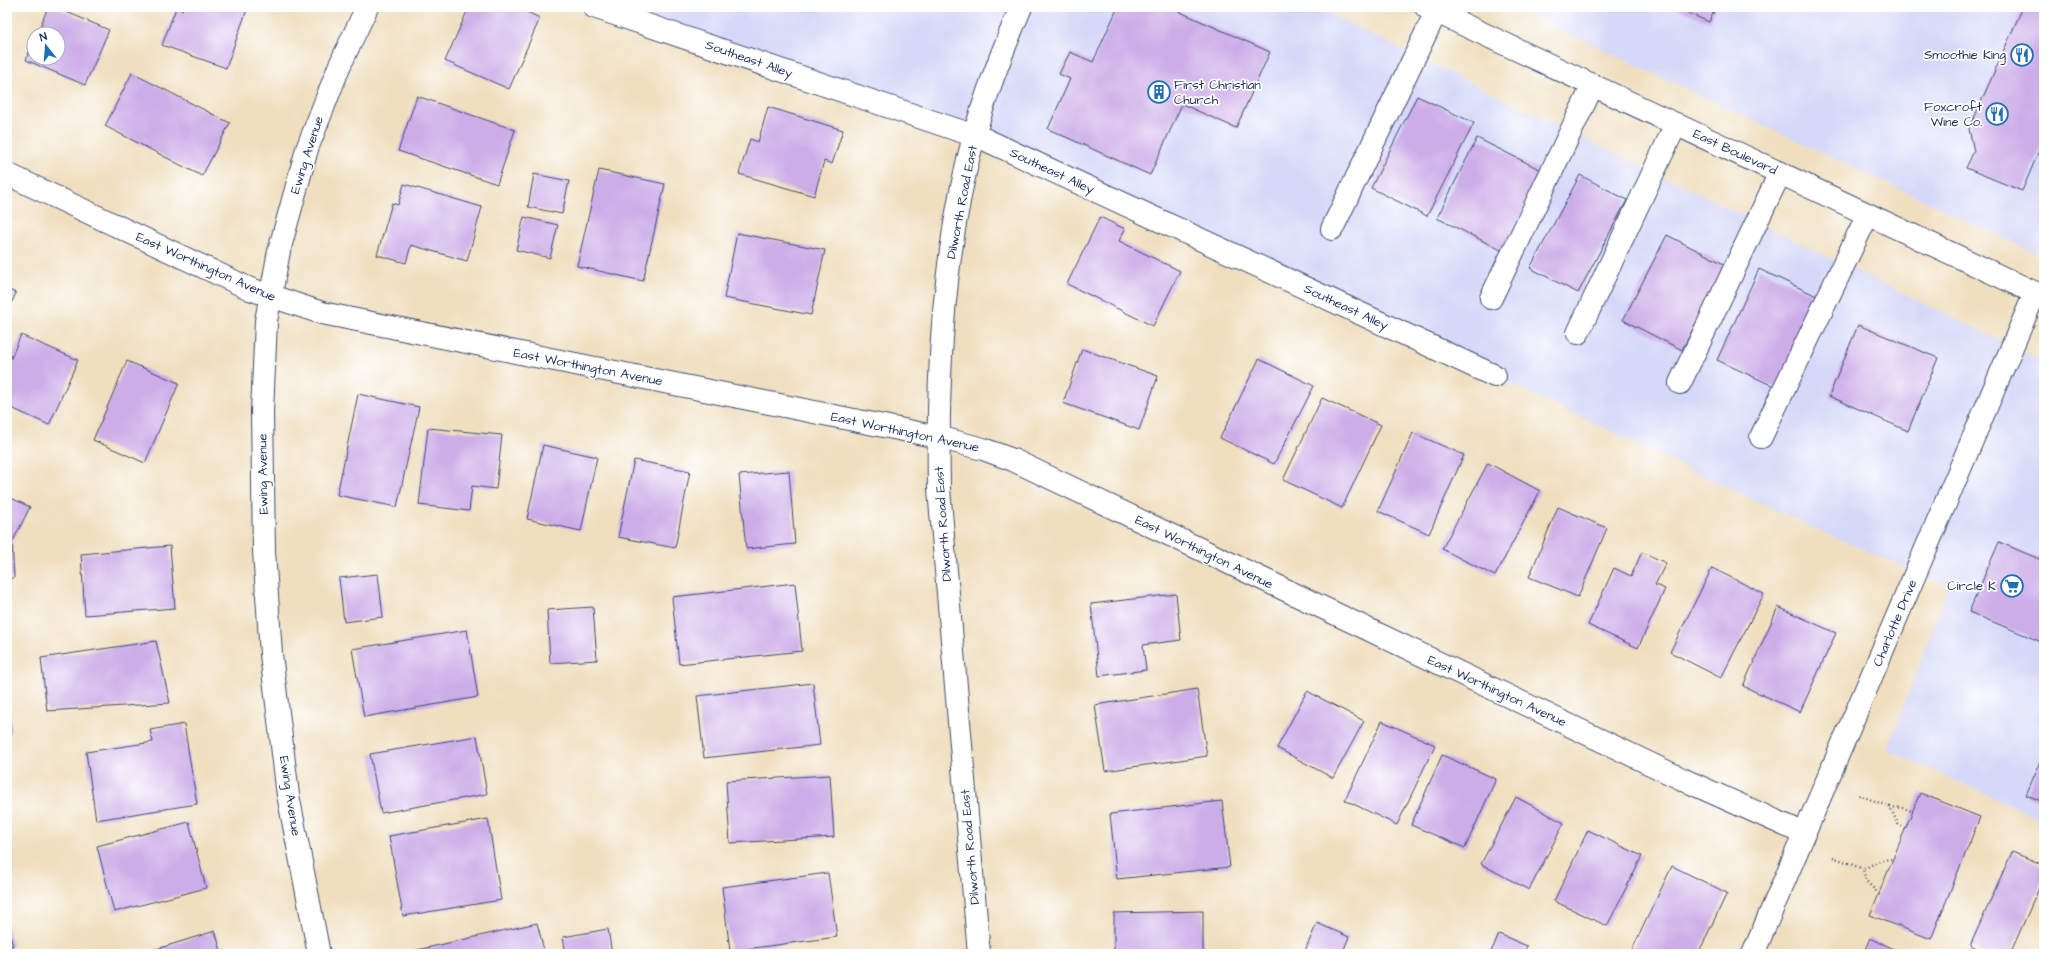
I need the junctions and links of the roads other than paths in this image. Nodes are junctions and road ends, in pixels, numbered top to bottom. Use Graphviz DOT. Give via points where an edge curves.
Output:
graph roads {
  1 [pos="367,7"];
  2 [pos="594,7"];
  3 [pos="1020,7"];
  4 [pos="1431,9"];
  5 [pos="1593,85"];
  6 [pos="1676,124"];
  7 [pos="974,136"];
  8 [pos="1780,173"];
  9 [pos="7,174"];
  10 [pos="1868,214"];
  11 [pos="1332,229"];
  12 [pos="2040,295"];
  13 [pos="270,296"];
  14 [pos="1491,298"];
  15 [pos="1578,333"];
  16 [pos="1494,376"];
  17 [pos="1680,383"];
  18 [pos="938,437"];
  19 [pos="1761,437"];
  20 [pos="1805,834"];
  21 [pos="319,954"];
  22 [pos="979,954"];
  23 [pos="1753,954"];
  1 -- 13 [label="street, Ewing Avenue" via="339,67 307,149"];
  2 -- 7 [label="street, Southeast Alley"];
  3 -- 7 [label="street, Dilworth Road East"];
  4 -- 5 [label="street, East Boulevard"];
  4 -- 11 [label="street"];
  5 -- 6 [label="street, East Boulevard"];
  5 -- 14 [label="street"];
  6 -- 8 [label="street, East Boulevard"];
  6 -- 15 [label="street"];
  7 -- 16 [label="street, Southeast Alley"];
  7 -- 18 [label="street, Dilworth Road East" via="956,221 943,324"];
  8 -- 10 [label="street, East Boulevard"];
  8 -- 17 [label="street"];
  9 -- 13 [label="street, East Worthington Avenue"];
  10 -- 12 [label="street, East Boulevard"];
  10 -- 19 [label="street"];
  12 -- 20 [label="street, Charlotte Drive"];
  13 -- 18 [label="street, East Worthington Avenue" via="322,313"];
  13 -- 21 [label="street, Ewing Avenue" via="266,321 262,412 264,551 271,654 288,794"];
  18 -- 20 [label="street, East Worthington Avenue" via="1013,460 1682,779"];
  18 -- 22 [label="street, Dilworth Road East" via="939,489"];
  20 -- 23 [label="street, Charlotte Drive"];
}
